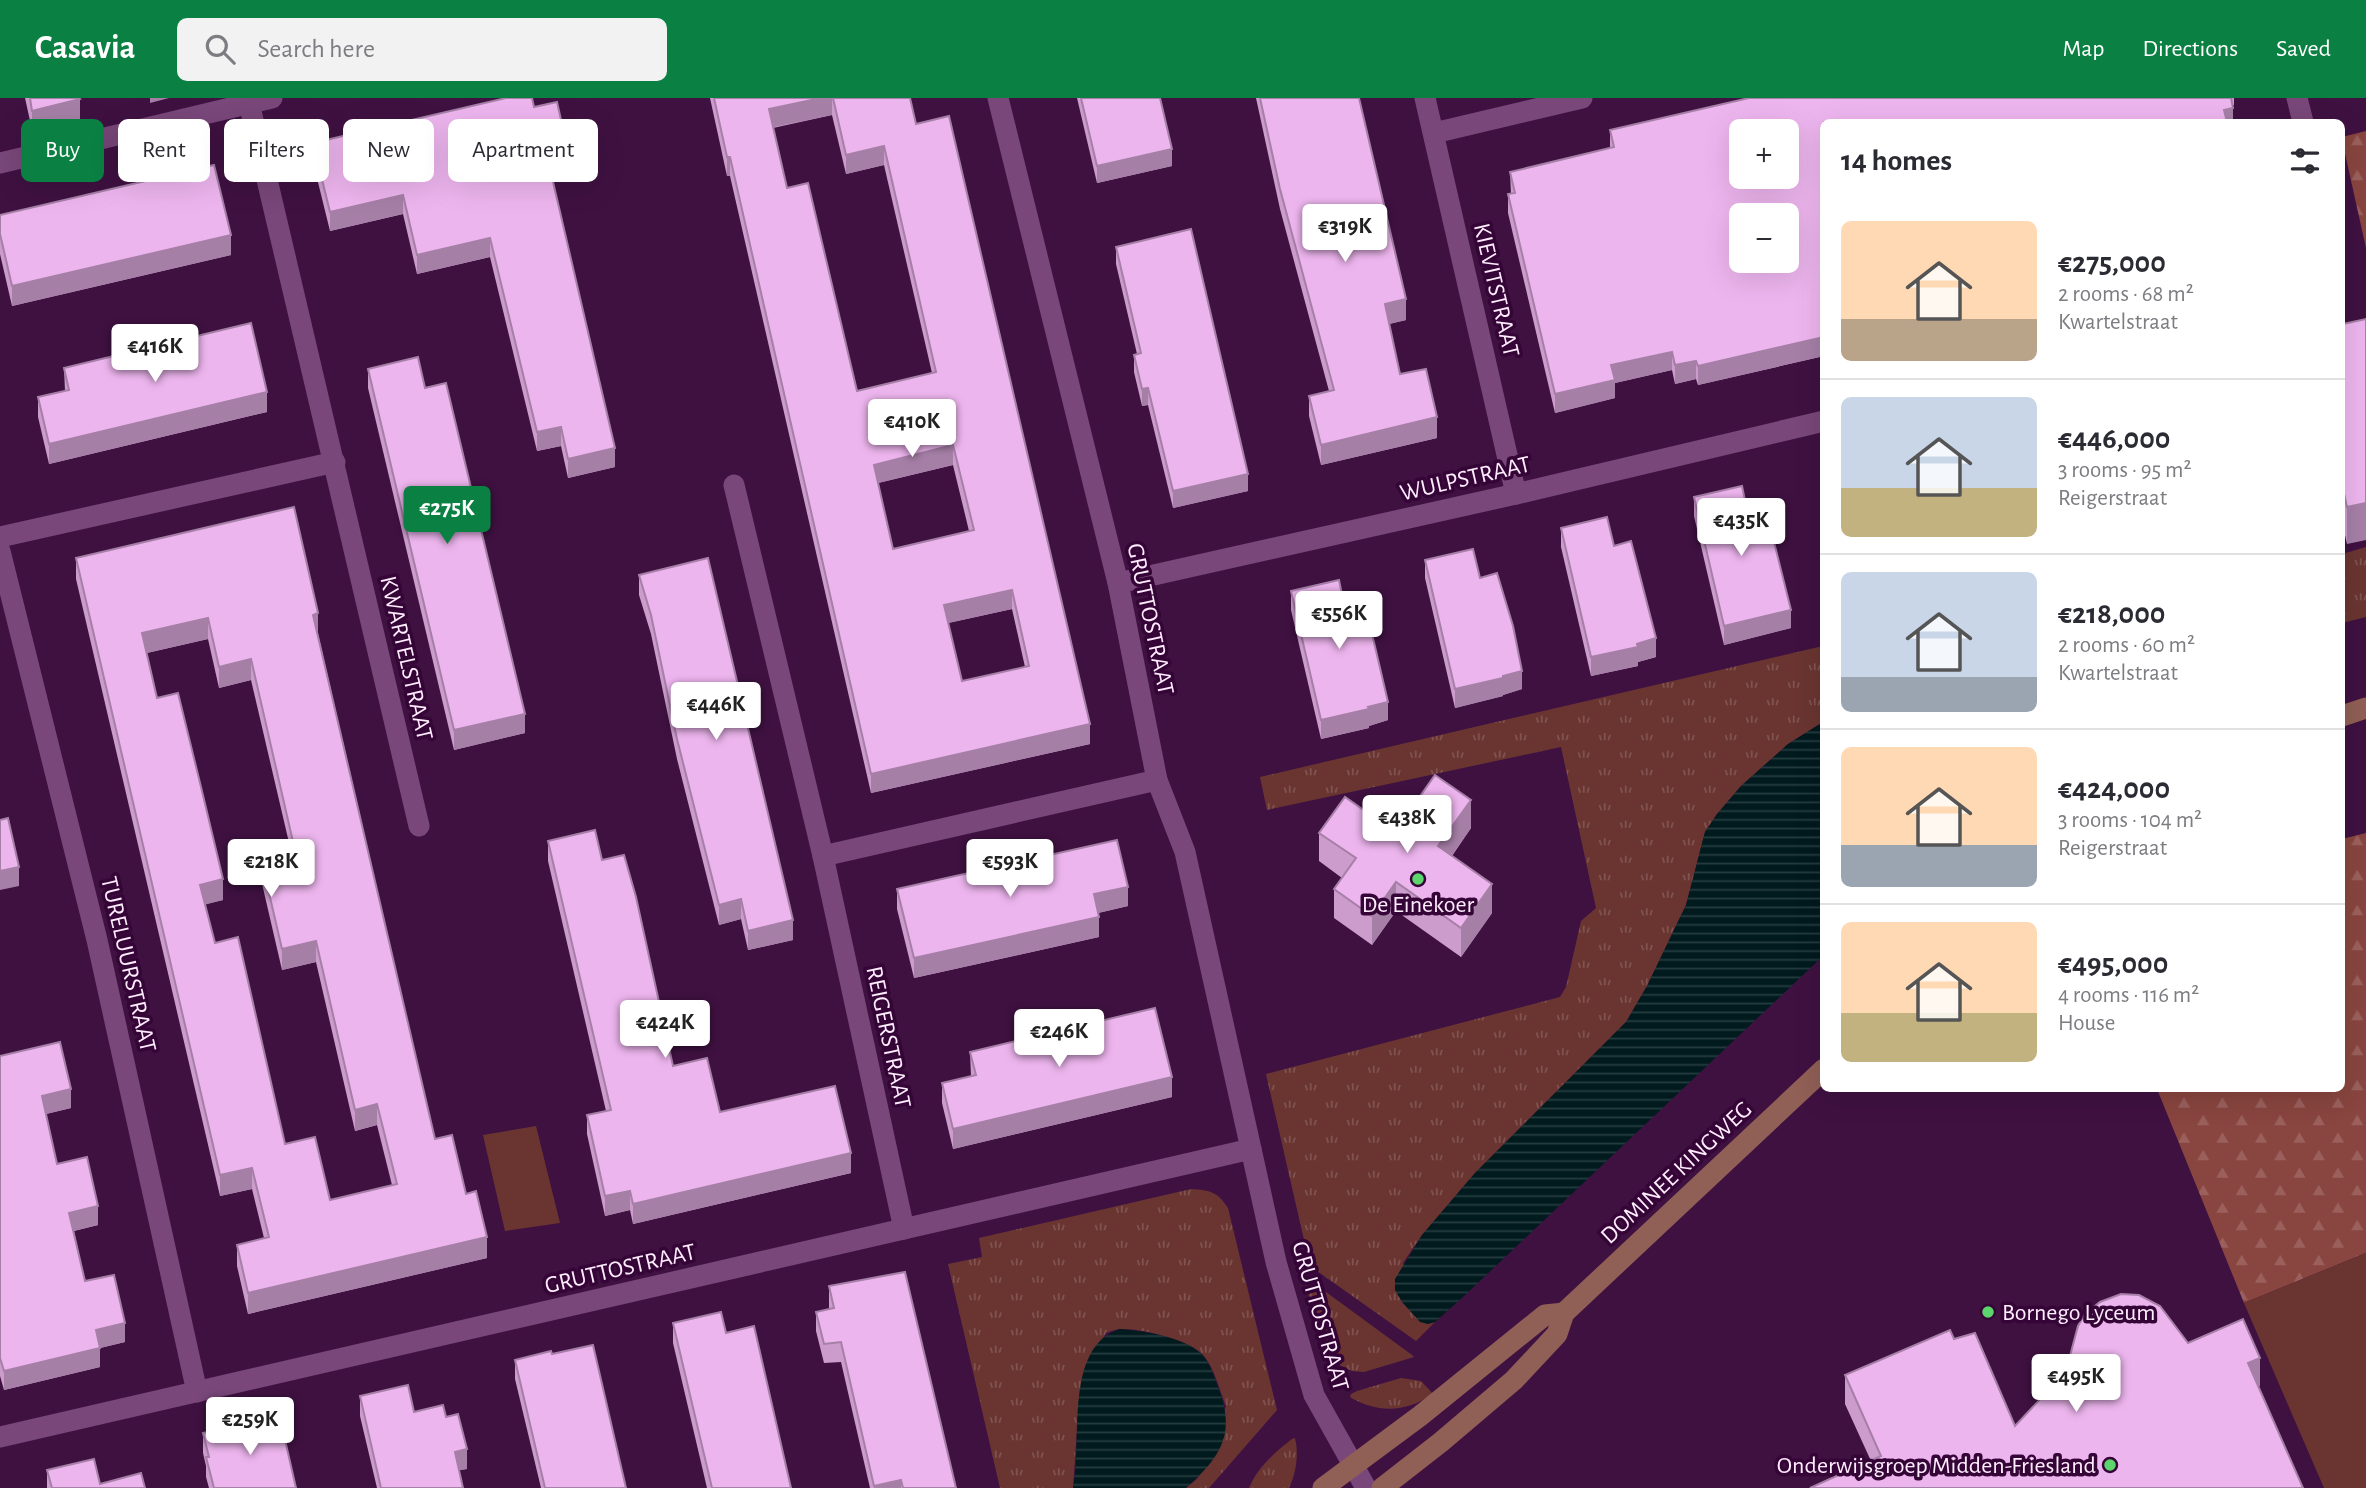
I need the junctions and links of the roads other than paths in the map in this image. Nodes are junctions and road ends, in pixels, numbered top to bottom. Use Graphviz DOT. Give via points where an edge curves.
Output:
graph roads {
  1 [pos="272,98"];
  2 [pos="998,98"];
  3 [pos="1425,98"];
  4 [pos="1582,98"];
  5 [pos="2297,98"];
  6 [pos="249,103"];
  7 [pos="2302,119"];
  8 [pos="1434,133"];
  9 [pos="0,163"];
  10 [pos="1820,422"];
  11 [pos="335,462"];
  12 [pos="734,485"];
  13 [pos="1516,494"];
  14 [pos="0,537"];
  15 [pos="0,551"];
  16 [pos="1118,583"];
  17 [pos="2366,708"];
  18 [pos="2345,715"];
  19 [pos="1157,780"];
  20 [pos="419,826"];
  21 [pos="823,856"];
  22 [pos="1820,1073"];
  23 [pos="1251,1149"];
  24 [pos="904,1229"];
  25 [pos="1564,1313"];
  26 [pos="197,1392"];
  27 [pos="0,1437"];
  28 [pos="1353,1466"];
  29 [pos="1323,1488"];
  30 [pos="1366,1488"];
  31 [pos="1382,1488"];
  1 -- 6 [label="street"];
  2 -- 16 [label="street, GRUTTOSTRAAT"];
  3 -- 8 [label="street, KIEVITSTRAAT"];
  4 -- 8 [label="street"];
  5 -- 7 [label="street"];
  6 -- 9 [label="street"];
  6 -- 11 [label="street, KWARTELSTRAAT"];
  8 -- 13 [label="street, KIEVITSTRAAT"];
  10 -- 13 [label="street, WULPSTRAAT"];
  11 -- 14 [label="street"];
  11 -- 20 [label="street, KWARTELSTRAAT"];
  12 -- 21 [label="street, REIGERSTRAAT"];
  13 -- 16 [label="street, WULPSTRAAT"];
  15 -- 26 [label="street, TURELUURSTRAAT" via="97,940"];
  16 -- 19 [label="street, GRUTTOSTRAAT"];
  17 -- 18 [label="main road"];
  19 -- 21 [label="street"];
  19 -- 23 [label="street, GRUTTOSTRAAT" via="1185,852"];
  21 -- 24 [label="street, REIGERSTRAAT"];
  22 -- 25 [label="main road, DOMINEE KINGWEG"];
  23 -- 24 [label="street, GRUTTOSTRAAT"];
  23 -- 28 [label="street, GRUTTOSTRAAT" via="1276,1262 1314,1395"];
  24 -- 26 [label="street, GRUTTOSTRAAT"];
  25 -- 28 [label="main road, DOMINEE KINGWEG" via="1545,1315"];
  25 -- 31 [label="main road, DOMINEE KINGWEG" via="1556,1334 1514,1380"];
  26 -- 27 [label="street, GRUTTOSTRAAT"];
  28 -- 29 [label="main road, DOMINEE KINGWEG"];
  28 -- 30 [label="street, GRUTTOSTRAAT"];
}
